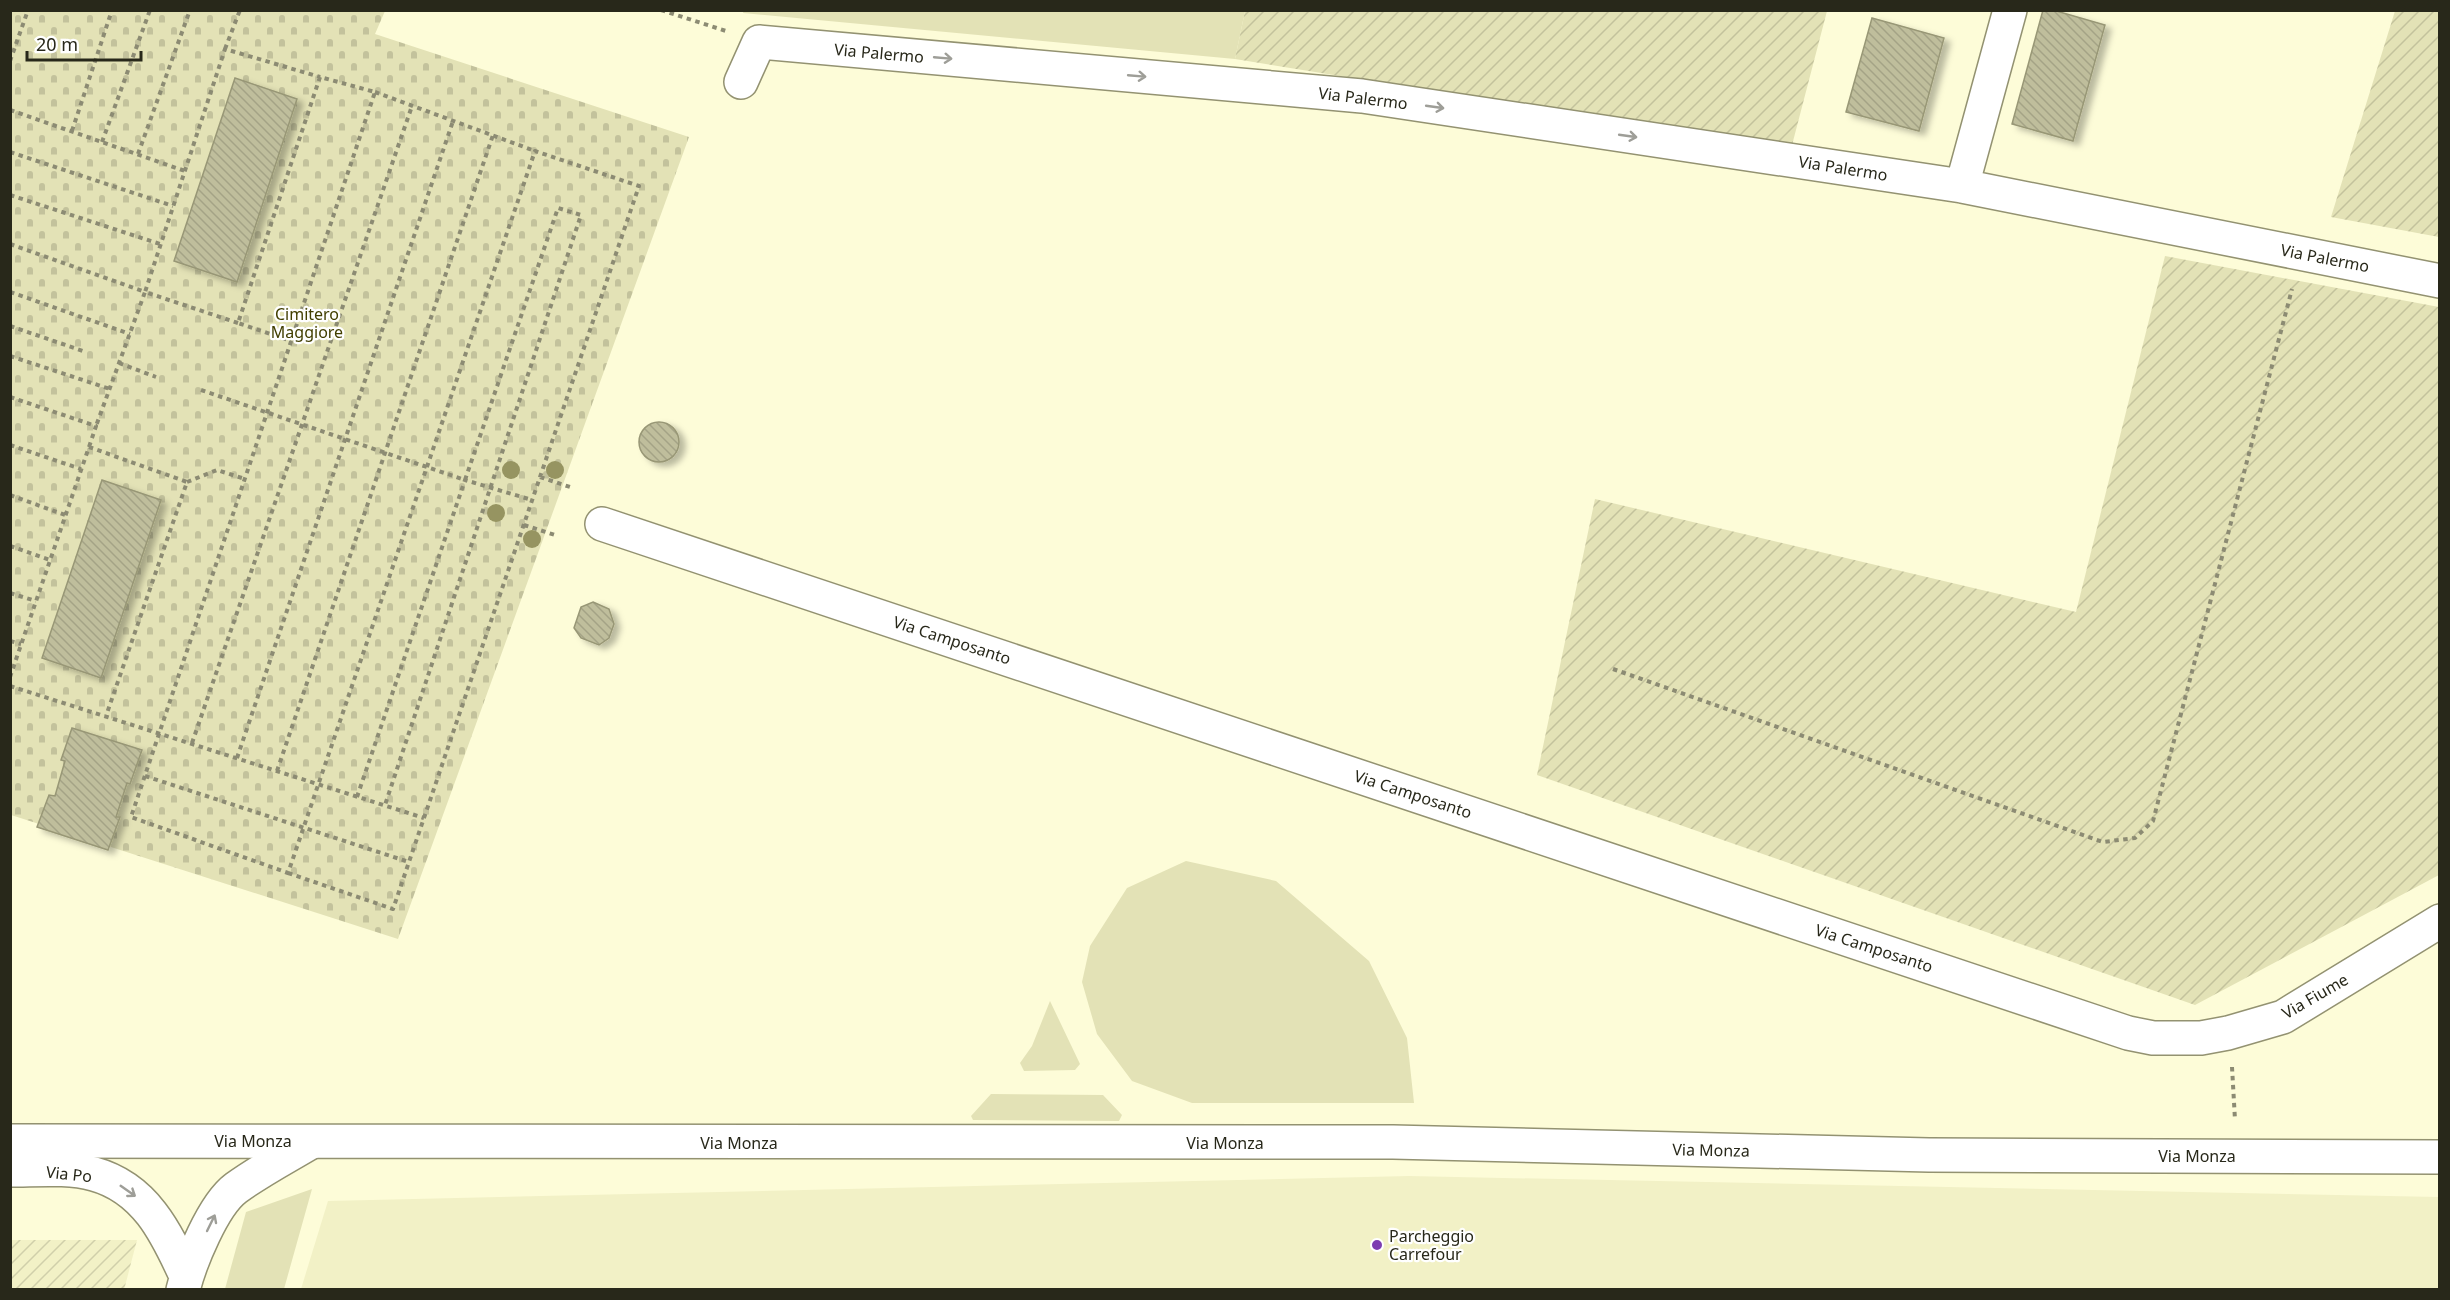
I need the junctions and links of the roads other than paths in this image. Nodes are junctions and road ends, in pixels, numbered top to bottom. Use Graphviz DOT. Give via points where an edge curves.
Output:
graph roads {
  1 [pos="2010,10"];
  2 [pos="741,82"];
  3 [pos="1962,186"];
  4 [pos="2439,281"];
  5 [pos="602,524"];
  6 [pos="2439,921"];
  7 [pos="2228,1033"];
  8 [pos="10,1141"];
  9 [pos="311,1142"];
  10 [pos="2439,1157"];
  11 [pos="10,1170"];
  12 [pos="185,1283"];
  1 -- 3 [label="street"];
  2 -- 3 [label="street, Via Palermo, one-way" via="759,42 1362,96"];
  3 -- 4 [label="street, Via Palermo"];
  5 -- 7 [label="street, Via Camposanto" via="2128,1033 2178,1039"];
  6 -- 7 [label="street, Via Fiume" via="2283,1017"];
  8 -- 9 [label="street, Via Monza"];
  9 -- 10 [label="street, Via Monza" via="1393,1142 1929,1155"];
  12 -- 9 [label="street, Via Po, one-way" via="214,1215 234,1189"];
  11 -- 12 [label="street, Via Po, one-way" via="82,1172 118,1185 141,1201 156,1218"];
}
